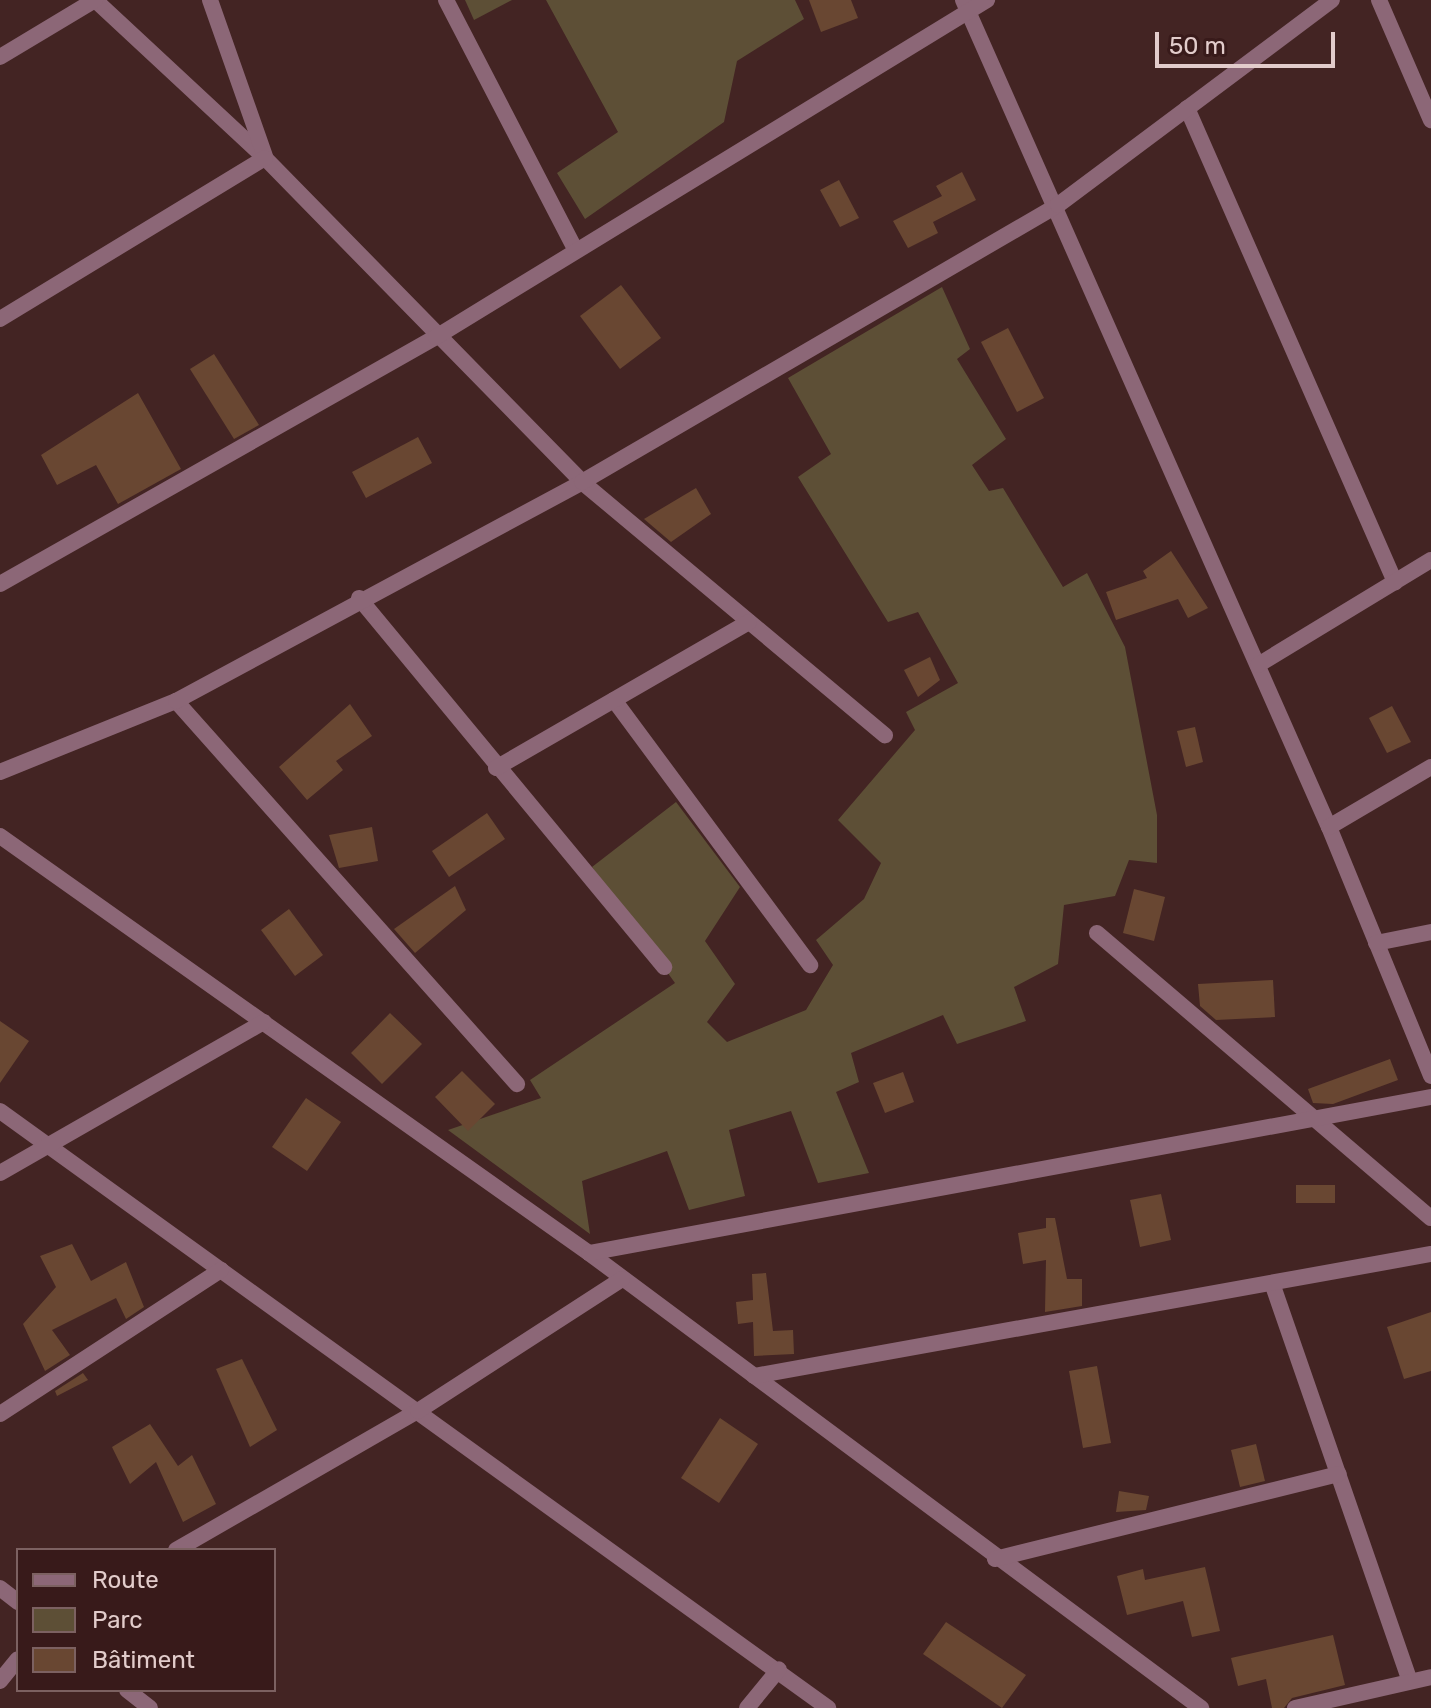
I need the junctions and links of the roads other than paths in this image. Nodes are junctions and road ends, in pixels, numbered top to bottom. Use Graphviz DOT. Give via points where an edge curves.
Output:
graph roads {
  1 [pos="95,0"];
  2 [pos="210,0"];
  3 [pos="446,0"];
  4 [pos="987,0"];
  5 [pos="1332,0"];
  6 [pos="1379,0"];
  7 [pos="966,7"];
  8 [pos="0,57"];
  9 [pos="1187,108"];
  10 [pos="1431,120"];
  11 [pos="265,158"];
  12 [pos="1058,205"];
  13 [pos="575,249"];
  14 [pos="0,319"];
  15 [pos="436,337"];
  16 [pos="582,482"];
  17 [pos="1431,560"];
  18 [pos="1395,582"];
  19 [pos="0,584"];
  20 [pos="359,598"];
  21 [pos="749,622"];
  22 [pos="1258,665"];
  23 [pos="614,700"];
  24 [pos="176,701"];
  25 [pos="885,735"];
  26 [pos="1431,767"];
  27 [pos="496,768"];
  28 [pos="0,772"];
  29 [pos="1329,827"];
  30 [pos="0,836"];
  31 [pos="1431,932"];
  32 [pos="1097,933"];
  33 [pos="1376,943"];
  34 [pos="810,965"];
  35 [pos="664,967"];
  36 [pos="264,1022"];
  37 [pos="1431,1076"];
  38 [pos="517,1084"];
  39 [pos="1431,1097"];
  40 [pos="0,1111"];
  41 [pos="1317,1121"];
  42 [pos="44,1143"];
  43 [pos="0,1173"];
  44 [pos="1431,1218"];
  45 [pos="589,1253"];
  46 [pos="1431,1254"];
  47 [pos="221,1270"];
  48 [pos="622,1279"];
  49 [pos="1272,1283"];
  50 [pos="754,1376"];
  51 [pos="418,1411"];
  52 [pos="0,1414"];
  53 [pos="1339,1474"];
  54 [pos="179,1548"];
  55 [pos="995,1559"];
  56 [pos="0,1588"];
  57 [pos="16,1600"];
  58 [pos="16,1661"];
  59 [pos="779,1669"];
  60 [pos="1431,1677"];
  61 [pos="0,1681"];
  62 [pos="1410,1681"];
  63 [pos="130,1692"];
  64 [pos="150,1708"];
  65 [pos="747,1708"];
  66 [pos="828,1708"];
  67 [pos="1201,1708"];
  68 [pos="1295,1708"];
  1 -- 8 [label="street"];
  1 -- 11 [label="street"];
  2 -- 11 [label="street"];
  3 -- 13 [label="street"];
  4 -- 7 [label="street"];
  5 -- 9 [label="street"];
  6 -- 10 [label="street"];
  7 -- 12 [label="street"];
  7 -- 13 [label="street"];
  9 -- 12 [label="street"];
  9 -- 18 [label="street"];
  11 -- 14 [label="street"];
  11 -- 15 [label="street"];
  12 -- 16 [label="street"];
  12 -- 22 [label="street"];
  13 -- 15 [label="street"];
  15 -- 16 [label="street"];
  15 -- 19 [label="street"];
  16 -- 20 [label="street"];
  16 -- 21 [label="street"];
  17 -- 18 [label="street"];
  18 -- 22 [label="street"];
  20 -- 24 [label="street"];
  20 -- 27 [label="street"];
  21 -- 23 [label="street"];
  21 -- 25 [label="street"];
  22 -- 29 [label="street"];
  23 -- 27 [label="street"];
  23 -- 34 [label="street"];
  24 -- 28 [label="street"];
  24 -- 38 [label="street"];
  26 -- 29 [label="street"];
  27 -- 35 [label="street"];
  29 -- 33 [label="street"];
  30 -- 36 [label="street"];
  31 -- 33 [label="street"];
  32 -- 41 [label="street"];
  33 -- 37 [label="street"];
  36 -- 42 [label="street"];
  36 -- 45 [label="street"];
  39 -- 41 [label="street"];
  40 -- 42 [label="street"];
  41 -- 44 [label="street"];
  41 -- 45 [label="street"];
  42 -- 43 [label="street"];
  42 -- 47 [label="street"];
  45 -- 48 [label="street"];
  46 -- 49 [label="street"];
  47 -- 51 [label="street"];
  47 -- 52 [label="street"];
  48 -- 50 [label="street"];
  48 -- 51 [label="street"];
  49 -- 50 [label="street"];
  49 -- 53 [label="street"];
  50 -- 55 [label="street"];
  51 -- 54 [label="street"];
  51 -- 59 [label="street"];
  53 -- 55 [label="street"];
  53 -- 62 [label="street"];
  55 -- 67 [label="street"];
  56 -- 57 [label="street"];
  58 -- 61 [label="street"];
  59 -- 65 [label="street"];
  59 -- 66 [label="street"];
  60 -- 62 [label="street"];
  62 -- 68 [label="street"];
  63 -- 64 [label="street"];
}
